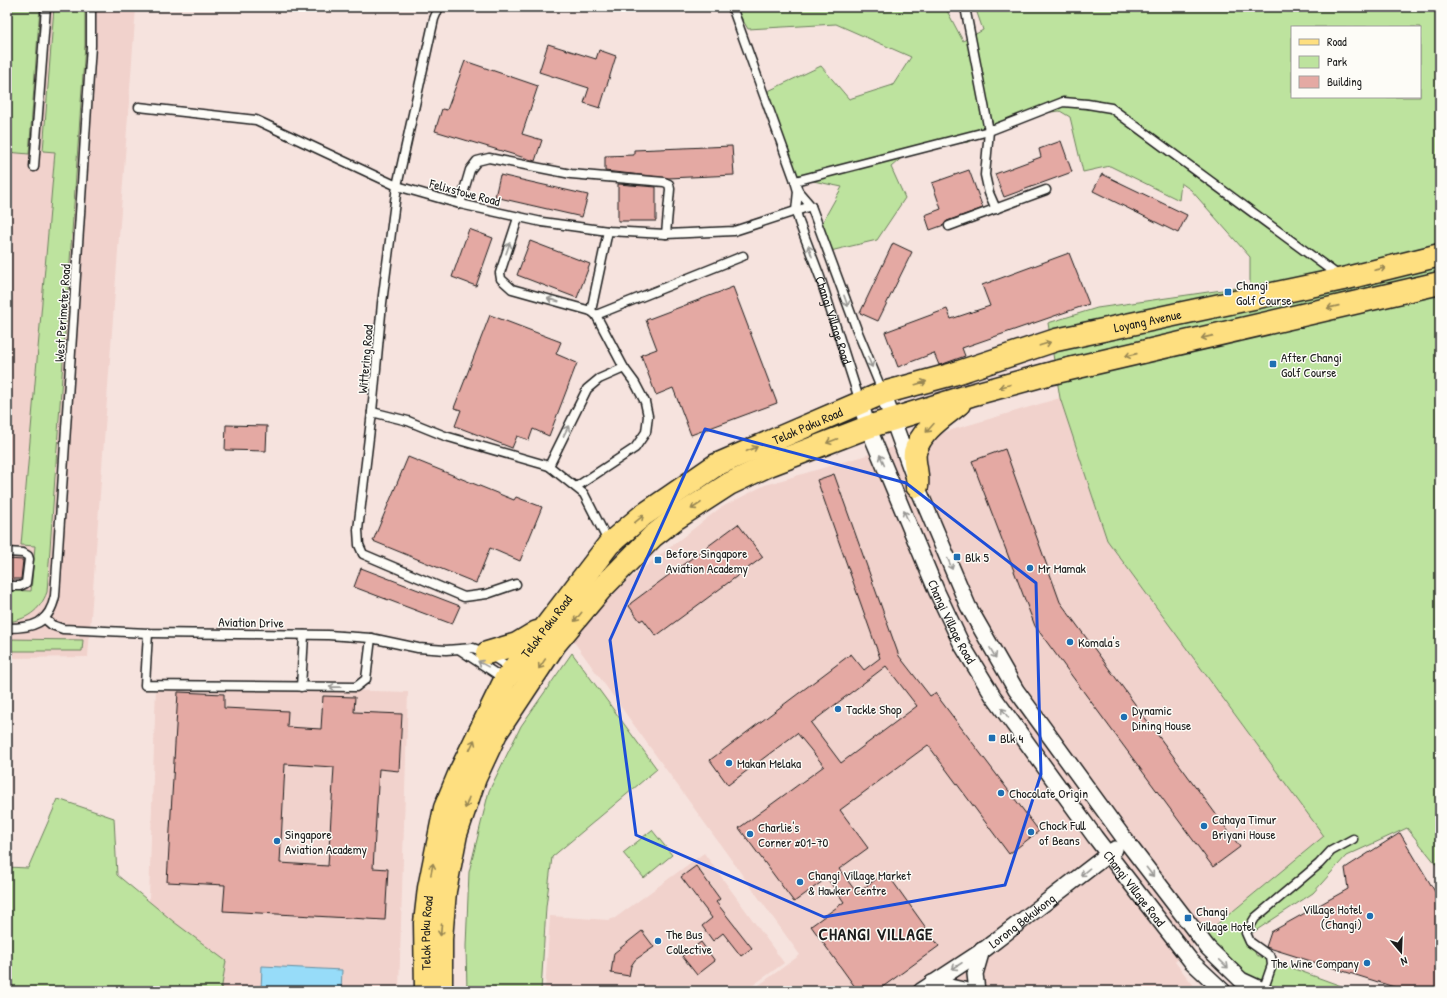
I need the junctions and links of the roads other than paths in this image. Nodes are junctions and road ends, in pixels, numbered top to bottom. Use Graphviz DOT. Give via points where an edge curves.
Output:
graph roads {
  1 [pos="46,7"];
  2 [pos="91,7"];
  3 [pos="439,7"];
  4 [pos="732,7"];
  5 [pos="964,7"];
  6 [pos="139,107"];
  7 [pos="989,131"];
  8 [pos="34,167"];
  9 [pos="795,181"];
  10 [pos="397,186"];
  11 [pos="1046,190"];
  12 [pos="798,191"];
  13 [pos="460,204"];
  14 [pos="811,206"];
  15 [pos="996,209"];
  16 [pos="796,211"];
  17 [pos="518,218"];
  18 [pos="949,226"];
  19 [pos="608,231"];
  20 [pos="666,234"];
  21 [pos="1440,255"];
  22 [pos="743,256"];
  23 [pos="1343,279"];
  24 [pos="1440,283"];
  25 [pos="593,313"];
  26 [pos="624,368"];
  27 [pos="883,394"];
  28 [pos="971,395"];
  29 [pos="860,402"];
  30 [pos="372,412"];
  31 [pos="893,419"];
  32 [pos="868,427"];
  33 [pos="549,466"];
  34 [pos="917,486"];
  35 [pos="576,487"];
  36 [pos="609,544"];
  37 [pos="7,552"];
  38 [pos="516,584"];
  39 [pos="7,586"];
  40 [pos="44,618"];
  41 [pos="7,628"];
  42 [pos="542,629"];
  43 [pos="148,633"];
  44 [pos="304,635"];
  45 [pos="371,638"];
  46 [pos="460,650"];
  47 [pos="487,653"];
  48 [pos="517,681"];
  49 [pos="302,686"];
  50 [pos="1353,839"];
  51 [pos="1126,841"];
  52 [pos="1108,854"];
  53 [pos="982,950"];
  54 [pos="1241,980"];
  55 [pos="926,987"];
  56 [pos="426,991"];
  57 [pos="441,991"];
  58 [pos="968,991"];
  59 [pos="977,991"];
  60 [pos="1223,991"];
  61 [pos="1229,991"];
  62 [pos="1263,991"];
  1 -- 8 [label="lane"];
  2 -- 40 [label="lane, West Perimeter Road" via="90,61 55,596 53,605"];
  3 -- 10 [label="lane, Wittering Road" via="434,19"];
  4 -- 9 [label="lane, Changi Village Road"];
  5 -- 7 [label="lane"];
  6 -- 10 [label="lane, Felixstowe Road" via="256,120"];
  7 -- 9 [label="lane"];
  7 -- 15 [label="lane" via="986,175 989,193"];
  7 -- 23 [label="lane" via="1063,102 1111,108"];
  9 -- 12 [label="lane, Changi Village Road"];
  10 -- 13 [label="lane, Felixstowe Road"];
  10 -- 30 [label="lane, Wittering Road" via="382,303"];
  11 -- 15 [label="lane"];
  12 -- 14 [label="lane, Changi Village Road"];
  12 -- 16 [label="lane, Changi Village Road"];
  13 -- 17 [label="lane, Felixstowe Road"];
  13 -- 20 [label="lane" via="470,170 477,161 489,158 571,174 664,182 669,184 670,189"];
  14 -- 16 [label="lane, Felixstowe Road"];
  14 -- 27 [label="lane, Changi Village Road, one-way"];
  15 -- 18 [label="lane"];
  16 -- 20 [label="lane, Felixstowe Road" via="734,231"];
  29 -- 16 [label="lane, Changi Village Road, one-way" via="820,276"];
  17 -- 19 [label="lane, Felixstowe Road"];
  25 -- 17 [label="lane, one-way" via="512,289 501,279 500,272"];
  19 -- 20 [label="lane, Felixstowe Road"];
  19 -- 25 [label="lane"];
  23 -- 21 [label="main road, Loyang Avenue, one-way"];
  22 -- 25 [label="lane"];
  27 -- 23 [label="main road, Loyang Avenue, one-way" via="1056,340"];
  24 -- 28 [label="main road, one-way" via="1060,371"];
  25 -- 26 [label="lane"];
  33 -- 26 [label="lane, one-way" via="587,389 599,379"];
  26 -- 35 [label="lane" via="645,402 648,416 646,432 635,448"];
  27 -- 29 [label="main road, Loyang Avenue"];
  27 -- 31 [label="street, Changi Village Road"];
  28 -- 31 [label="main road"];
  28 -- 34 [label="main road, one-way" via="932,425 922,437 915,452"];
  29 -- 32 [label="street, Changi Village Road"];
  36 -- 29 [label="main road, Telok Paku Road, one-way" via="642,516 716,465"];
  30 -- 33 [label="lane"];
  30 -- 38 [label="lane, Wittering Road" via="358,530 359,545 363,554 464,597 487,594"];
  31 -- 32 [label="main road"];
  31 -- 34 [label="street, Changi Village Road"];
  32 -- 48 [label="main road, Telok Paku Road, one-way" via="739,478 675,519 653,536 601,589 555,644"];
  52 -- 32 [label="street, Changi Village Road, one-way" via="993,696 962,645"];
  33 -- 35 [label="lane"];
  34 -- 51 [label="street, Changi Village Road, one-way" via="968,606 993,653 1024,703"];
  35 -- 36 [label="lane" via="584,494"];
  36 -- 42 [label="main road, Telok Paku Road"];
  37 -- 39 [label="lane" via="23,553 28,556 26,583 20,586"];
  40 -- 41 [label="lane" via="28,627"];
  40 -- 43 [label="lane, Aviation Drive" via="62,629"];
  42 -- 47 [label="main road" via="517,644"];
  42 -- 48 [label="main road, Telok Paku Road"];
  43 -- 44 [label="lane, Aviation Drive"];
  43 -- 49 [label="lane" via="145,685"];
  44 -- 45 [label="lane, Aviation Drive"];
  44 -- 49 [label="lane"];
  45 -- 46 [label="lane, Aviation Drive" via="418,648"];
  45 -- 49 [label="lane, one-way" via="366,679 362,684 356,687"];
  46 -- 47 [label="lane, Aviation Drive" via="473,648"];
  48 -- 46 [label="lane, one-way"];
  47 -- 48 [label="lane, Aviation Drive"];
  56 -- 48 [label="main road, Telok Paku Road, one-way" via="425,923 429,888 445,808 476,736"];
  48 -- 57 [label="main road, Telok Paku Road, one-way" via="475,778 456,834 445,891 441,939"];
  50 -- 62 [label="lane" via="1331,851 1255,918 1246,933 1250,942 1271,957 1272,965"];
  51 -- 52 [label="street, Lorong Bekukong"];
  51 -- 54 [label="street, Changi Village Road, one-way" via="1208,948"];
  52 -- 53 [label="street, Lorong Bekukong, one-way" via="1063,891"];
  52 -- 60 [label="street, Changi Village Road" via="1191,961"];
  53 -- 55 [label="street, Lorong Bekukong, one-way"];
  53 -- 59 [label="street, Lorong Bekukong" via="975,970 974,982"];
  54 -- 61 [label="street"];
  54 -- 62 [label="street, Changi Village Road"];
  55 -- 58 [label="street, Lorong Bekukong"];
}
